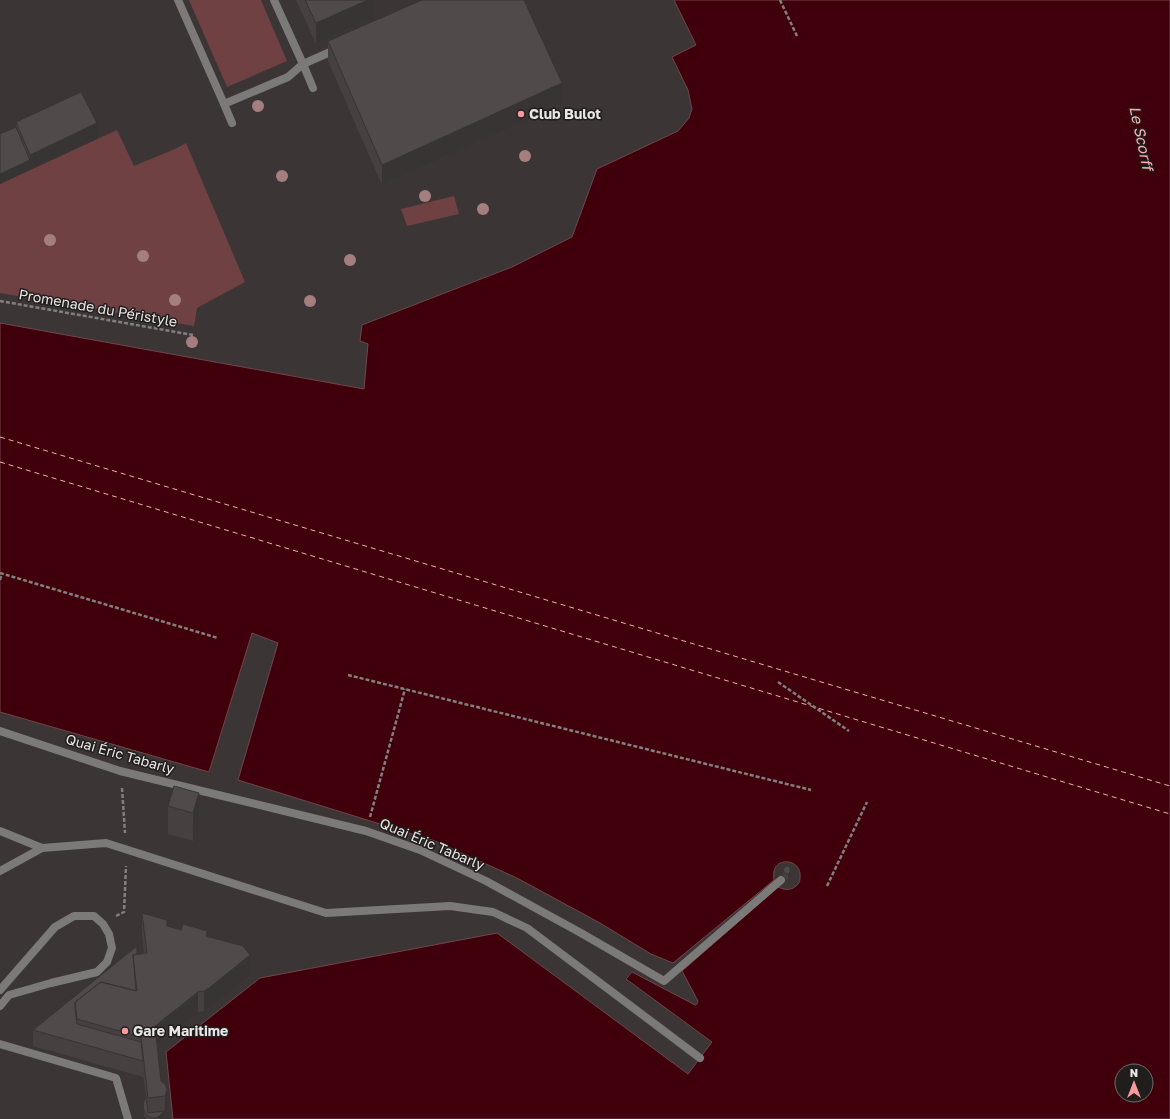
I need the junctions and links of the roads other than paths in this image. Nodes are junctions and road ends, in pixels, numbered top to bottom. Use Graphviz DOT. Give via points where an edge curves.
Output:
graph roads {
  1 [pos="178,0"];
  2 [pos="274,0"];
  3 [pos="346,45"];
  4 [pos="303,64"];
  5 [pos="313,88"];
  6 [pos="224,104"];
  7 [pos="232,123"];
  8 [pos="0,731"];
  9 [pos="0,831"];
  10 [pos="42,848"];
  11 [pos="0,871"];
  12 [pos="781,880"];
  13 [pos="0,990"];
  14 [pos="0,1006"];
  15 [pos="0,1044"];
  16 [pos="700,1058"];
  17 [pos="128,1119"];
  1 -- 6 [label="street"];
  2 -- 4 [label="street"];
  3 -- 4 [label="street"];
  4 -- 5 [label="street"];
  4 -- 6 [label="street" via="288,77"];
  6 -- 7 [label="street"];
  8 -- 12 [label="street, Quai Éric Tabarly" via="120,771 366,830 420,850 486,881 664,981"];
  9 -- 10 [label="street"];
  10 -- 11 [label="street"];
  10 -- 16 [label="street" via="106,843 326,913 450,906 493,912 527,928"];
  13 -- 14 [label="street" via="55,927 74,916 94,916 109,934 112,948 107,962 97,972 9,995"];
  15 -- 17 [label="street" via="116,1078"];
}
